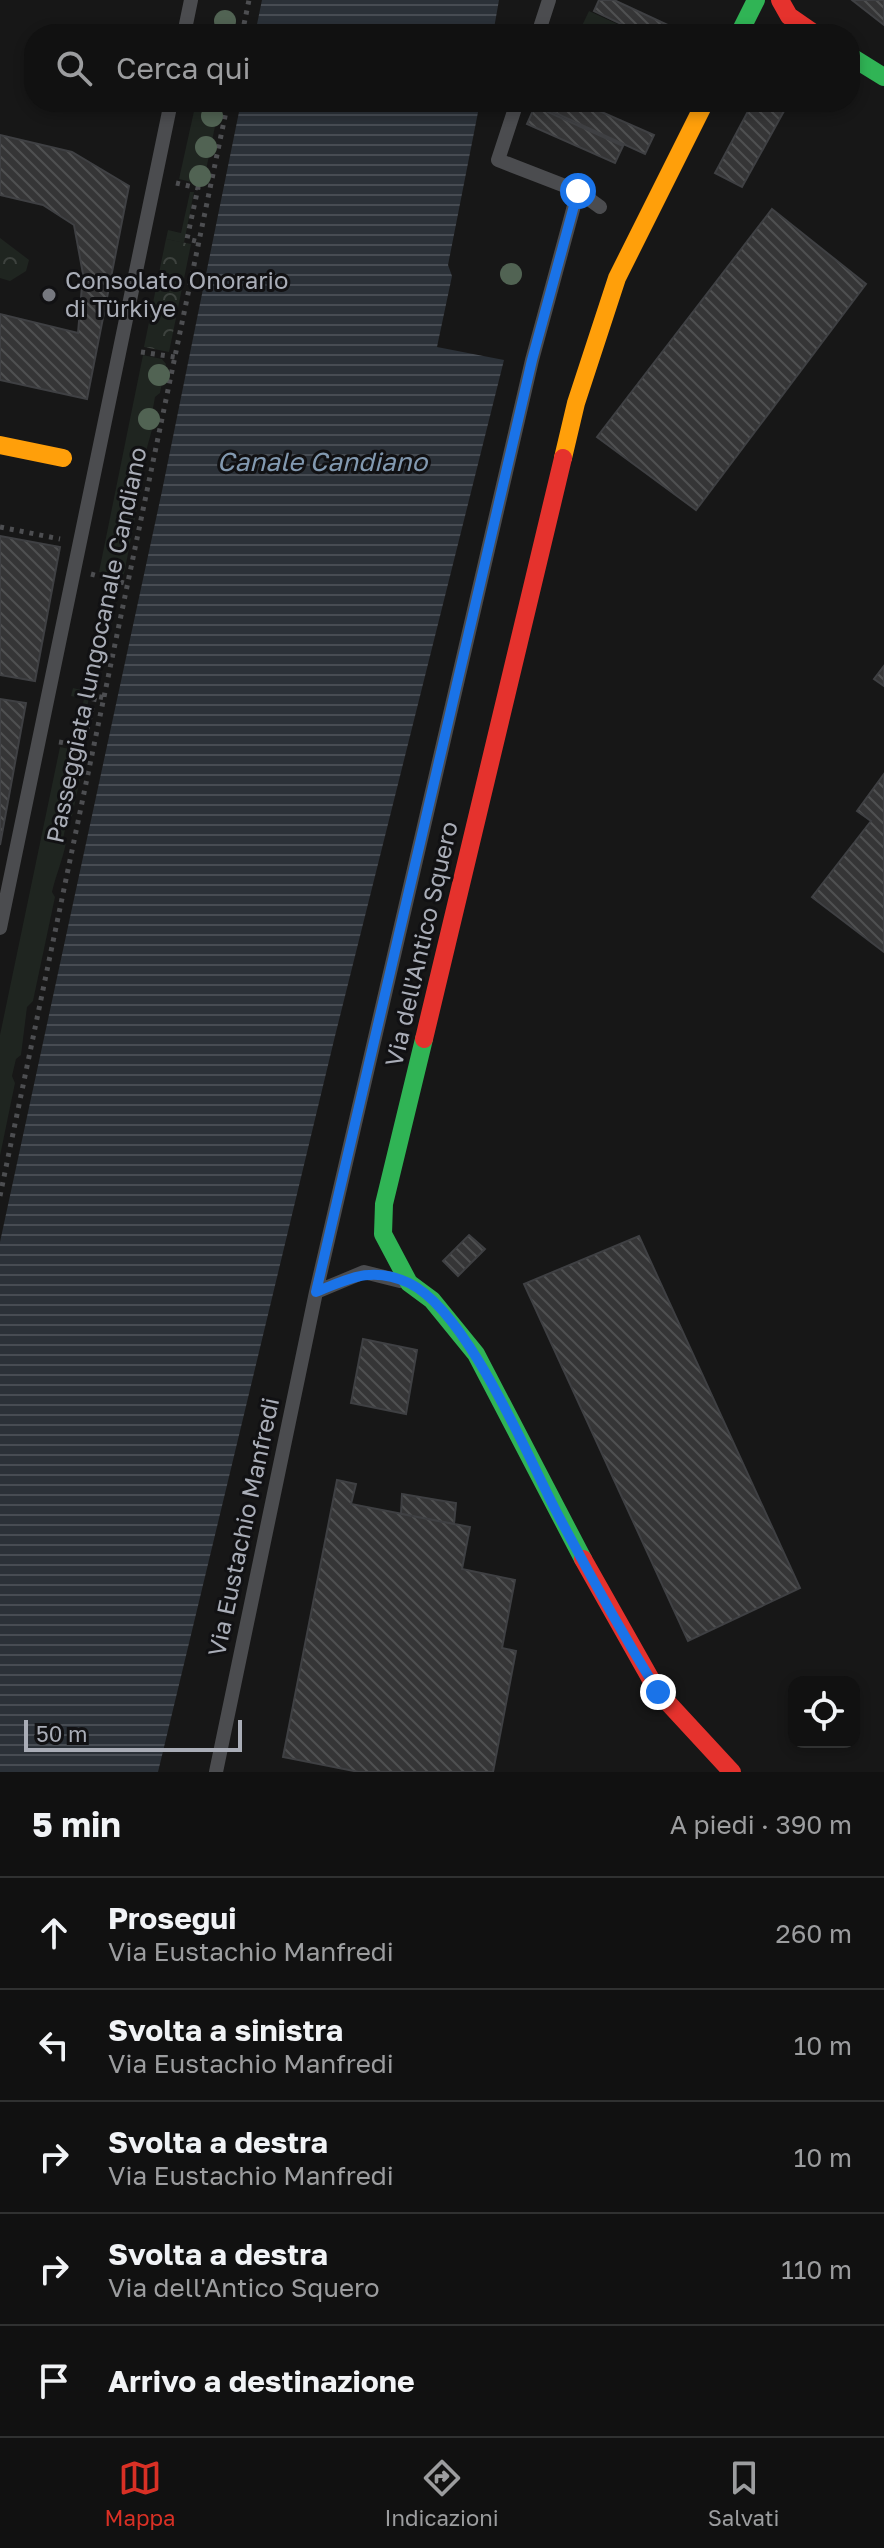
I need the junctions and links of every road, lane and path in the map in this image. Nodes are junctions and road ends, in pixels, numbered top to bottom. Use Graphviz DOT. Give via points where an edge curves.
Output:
graph roads {
  1 [pos="191,0"];
  2 [pos="249,0"];
  3 [pos="549,0"];
  4 [pos="756,0"];
  5 [pos="780,0"];
  6 [pos="186,24"];
  7 [pos="244,24"];
  8 [pos="541,24"];
  9 [pos="744,24"];
  10 [pos="800,24"];
  11 [pos="860,62"];
  12 [pos="884,77"];
  13 [pos="169,112"];
  14 [pos="226,112"];
  15 [pos="514,112"];
  16 [pos="700,112"];
  17 [pos="198,188"];
  18 [pos="578,191"];
  19 [pos="600,207"];
  20 [pos="200,242"];
  21 [pos="151,353"];
  22 [pos="175,357"];
  23 [pos="0,445"];
  24 [pos="63,458"];
  25 [pos="0,527"];
  26 [pos="81,544"];
  27 [pos="105,578"];
  28 [pos="128,584"];
  29 [pos="106,698"];
  30 [pos="40,739"];
  31 [pos="0,928"];
  32 [pos="0,1196"];
  33 [pos="409,1283"];
  34 [pos="316,1292"];
  35 [pos="216,1772"];
  36 [pos="732,1772"];
  1 -- 6 [label="lane"];
  2 -- 7 [label="path"];
  3 -- 8 [label="lane"];
  4 -- 9 [label="street"];
  5 -- 10 [label="street"];
  11 -- 12 [label="street"];
  13 -- 26 [label="lane"];
  14 -- 20 [label="path, Passeggiata lungocanale Candiano"];
  15 -- 18 [label="lane" via="498,160"];
  16 -- 33 [label="street, Via dell'Antico Squero" via="617,278 576,403 384,1204 383,1234"];
  17 -- 20 [label="path" via="187,239"];
  18 -- 19 [label="lane"];
  18 -- 34 [label="lane, Via Eustachio Manfredi" via="532,360"];
  20 -- 22 [label="path, Passeggiata lungocanale Candiano"];
  21 -- 22 [label="path"];
  22 -- 28 [label="path, Passeggiata lungocanale Candiano"];
  23 -- 24 [label="street"];
  25 -- 26 [label="path"];
  26 -- 30 [label="lane"];
  27 -- 28 [label="path"];
  28 -- 29 [label="path, Passeggiata lungocanale Candiano"];
  29 -- 30 [label="path" via="95,696 83,746"];
  29 -- 32 [label="path, Passeggiata lungocanale Candiano"];
  30 -- 31 [label="lane"];
  33 -- 34 [label="lane" via="364,1272"];
  33 -- 36 [label="street, Via dell'Antico Squero" via="432,1300 476,1354 658,1692"];
  34 -- 35 [label="lane, Via Eustachio Manfredi"];
}
